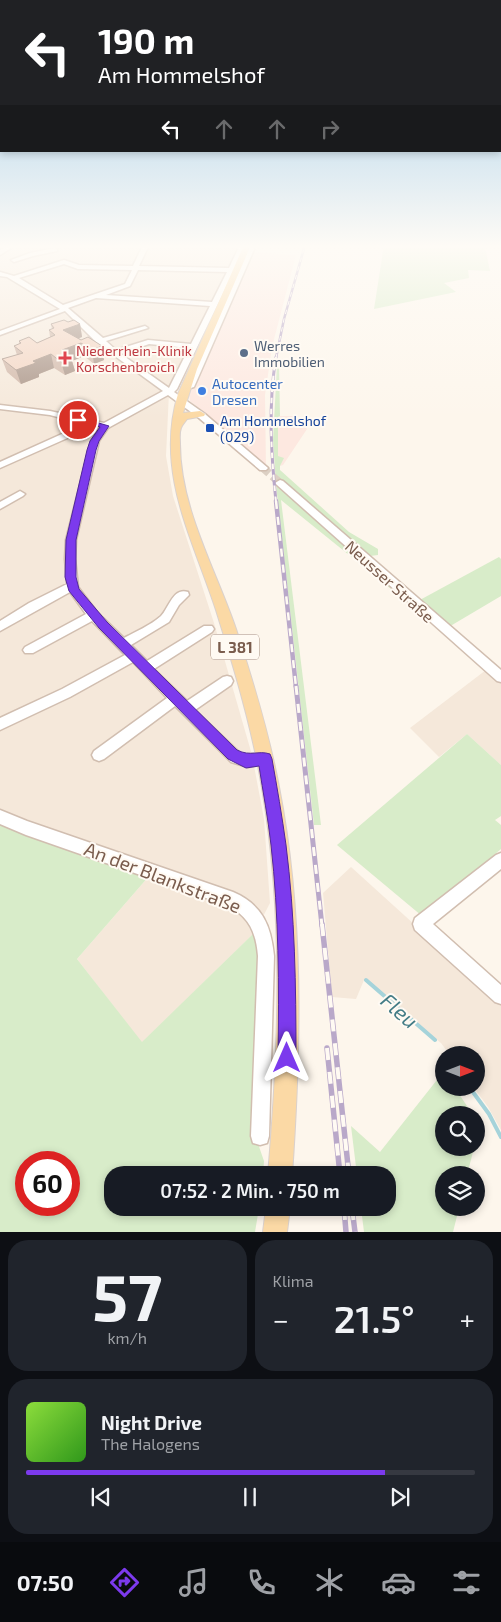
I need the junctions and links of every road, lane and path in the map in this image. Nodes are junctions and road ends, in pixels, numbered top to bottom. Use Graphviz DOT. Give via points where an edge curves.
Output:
graph roads {
  1 [pos="55,302"];
  2 [pos="79,302"];
  3 [pos="193,302"];
  4 [pos="222,302"];
  5 [pos="228,302"];
  6 [pos="215,304"];
  7 [pos="64,308"];
  8 [pos="145,328"];
  9 [pos="0,333"];
  10 [pos="100,341"];
  11 [pos="195,346"];
  12 [pos="115,353"];
  13 [pos="169,392"];
  14 [pos="182,401"];
  15 [pos="0,407"];
  16 [pos="200,414"];
  17 [pos="90,422"];
  18 [pos="105,426"];
  19 [pos="176,428"];
  20 [pos="0,465"];
  21 [pos="263,468"];
  22 [pos="280,483"];
  23 [pos="20,494"];
  24 [pos="0,506"];
  25 [pos="72,586"];
  26 [pos="184,595"];
  27 [pos="93,615"];
  28 [pos="0,627"];
  29 [pos="208,629"];
  30 [pos="122,645"];
  31 [pos="29,650"];
  32 [pos="134,656"];
  33 [pos="146,668"];
  34 [pos="501,677"];
  35 [pos="227,681"];
  36 [pos="176,698"];
  37 [pos="186,709"];
  38 [pos="0,724"];
  39 [pos="99,755"];
  40 [pos="265,759"];
  41 [pos="0,817"];
  42 [pos="501,860"];
  43 [pos="501,996"];
  44 [pos="260,1136"];
  45 [pos="281,1166"];
  46 [pos="277,1216"];
  47 [pos="275,1232"];
  1 -- 7 [label="street"];
  2 -- 7 [label="street"];
  3 -- 6 [label="street"];
  4 -- 14 [label="main road, L 381" via="189,376"];
  5 -- 14 [label="street"];
  6 -- 11 [label="street"];
  7 -- 9 [label="street"];
  7 -- 10 [label="street"];
  8 -- 10 [label="street"];
  10 -- 12 [label="street"];
  11 -- 12 [label="street" via="149,342"];
  11 -- 13 [label="street"];
  12 -- 13 [label="street"];
  13 -- 14 [label="street"];
  13 -- 18 [label="street"];
  14 -- 16 [label="street"];
  14 -- 19 [label="main road, L 381"];
  15 -- 17 [label="street"];
  16 -- 19 [label="main road" via="184,416"];
  16 -- 21 [label="street"];
  17 -- 18 [label="street"];
  17 -- 20 [label="street"];
  18 -- 25 [label="street" via="91,450 71,540"];
  19 -- 40 [label="main road, L 381" via="176,462 182,494 241,665"];
  22 -- 34 [label="street, Neusser Straße"];
  23 -- 24 [label="street"];
  25 -- 27 [label="street"];
  25 -- 28 [label="street"];
  26 -- 30 [label="street" via="175,602 165,619"];
  27 -- 30 [label="street"];
  27 -- 31 [label="street"];
  29 -- 33 [label="street"];
  30 -- 32 [label="street"];
  32 -- 33 [label="street"];
  32 -- 38 [label="street" via="66,694"];
  33 -- 36 [label="street"];
  35 -- 37 [label="street"];
  36 -- 37 [label="street"];
  36 -- 39 [label="street"];
  37 -- 40 [label="street" via="237,758 246,761"];
  40 -- 45 [label="main road, L 381" via="278,844 287,958 287,1066"];
  41 -- 44 [label="street, An der Blankstraße" via="233,900 253,914 263,930 266,956"];
  42 -- 43 [label="street" via="421,924"];
  46 -- 47 [label="main road"];
}
